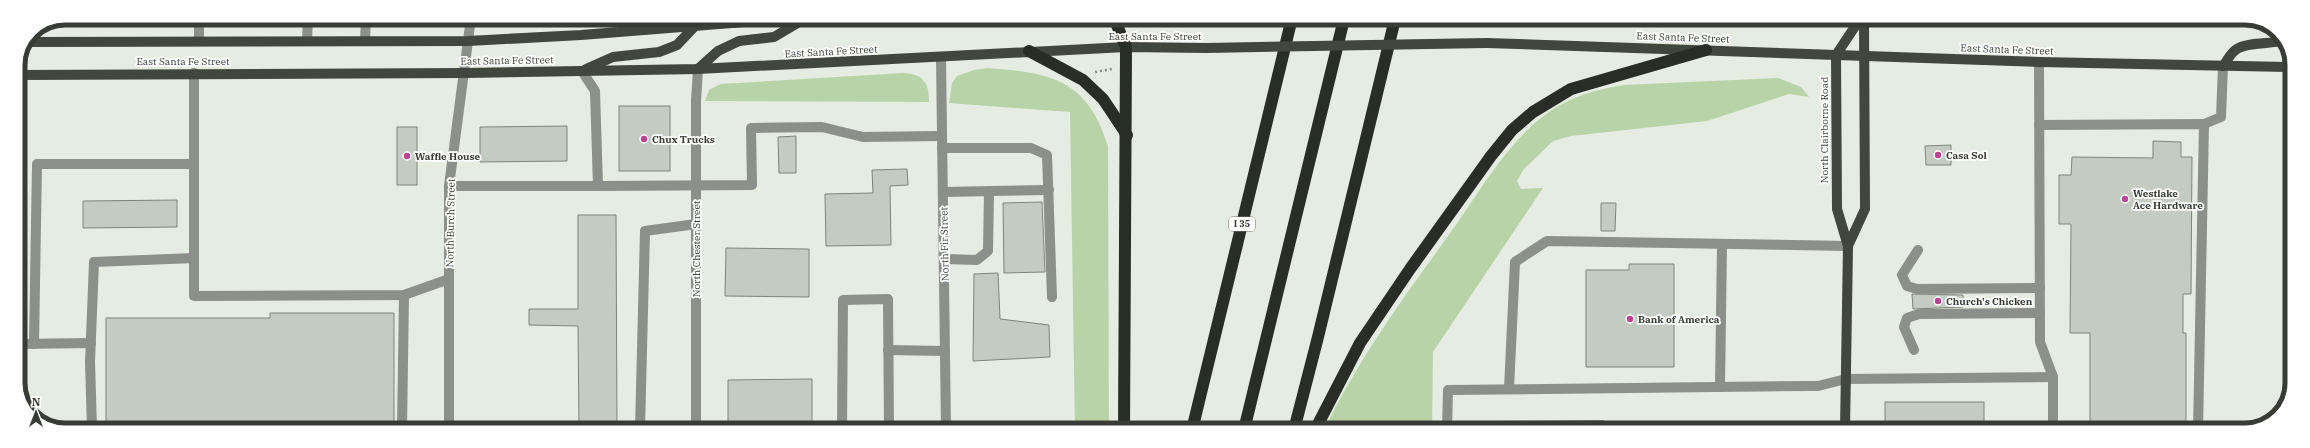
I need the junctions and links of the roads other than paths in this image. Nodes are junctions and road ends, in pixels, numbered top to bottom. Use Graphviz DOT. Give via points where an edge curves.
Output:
graph roads {
  1 [pos="199,25"];
  2 [pos="308,25"];
  3 [pos="366,25"];
  4 [pos="470,25"];
  5 [pos="667,25"];
  6 [pos="692,25"];
  7 [pos="794,25"];
  8 [pos="1117,25"];
  9 [pos="1290,25"];
  10 [pos="1342,25"];
  11 [pos="1393,25"];
  12 [pos="1856,25"];
  13 [pos="1864,25"];
  14 [pos="468,40"];
  15 [pos="199,41"];
  16 [pos="307,41"];
  17 [pos="365,41"];
  18 [pos="33,42"];
  19 [pos="2277,42"];
  20 [pos="1126,47"];
  21 [pos="1706,50"];
  22 [pos="1029,51"];
  23 [pos="1836,55"];
  24 [pos="1864,56"];
  25 [pos="941,58"];
  26 [pos="2039,62"];
  27 [pos="2223,66"];
  28 [pos="2285,67"];
  29 [pos="698,69"];
  30 [pos="582,71"];
  31 [pos="194,73"];
  32 [pos="464,73"];
  33 [pos="25,75"];
  34 [pos="2204,124"];
  35 [pos="2039,125"];
  36 [pos="1127,135"];
  37 [pos="942,136"];
  38 [pos="942,148"];
  39 [pos="194,164"];
  40 [pos="449,186"];
  41 [pos="598,186"];
  42 [pos="696,186"];
  43 [pos="1049,190"];
  44 [pos="989,191"];
  45 [pos="943,192"];
  46 [pos="696,224"];
  47 [pos="1722,244"];
  48 [pos="1848,246"];
  49 [pos="1918,250"];
  50 [pos="194,258"];
  51 [pos="944,259"];
  52 [pos="449,279"];
  53 [pos="2040,288"];
  54 [pos="404,295"];
  55 [pos="1052,297"];
  56 [pos="2040,313"];
  57 [pos="91,342"];
  58 [pos="25,344"];
  59 [pos="34,344"];
  60 [pos="888,350"];
  61 [pos="1914,350"];
  62 [pos="945,351"];
  63 [pos="2053,377"];
  64 [pos="1846,379"];
  65 [pos="1720,387"];
  66 [pos="1509,389"];
  67 [pos="92,423"];
  68 [pos="402,423"];
  69 [pos="449,423"];
  70 [pos="640,423"];
  71 [pos="696,423"];
  72 [pos="842,423"];
  73 [pos="889,423"];
  74 [pos="946,423"];
  75 [pos="1124,423"];
  76 [pos="1194,423"];
  77 [pos="1246,423"];
  78 [pos="1296,423"];
  79 [pos="1318,423"];
  80 [pos="1447,423"];
  81 [pos="1845,423"];
  82 [pos="2053,423"];
  83 [pos="2198,423"];
  1 -- 15 [label="street"];
  2 -- 16 [label="street"];
  3 -- 17 [label="street"];
  4 -- 14 [label="street, North Burch Street"];
  5 -- 14 [label="main road, East Santa Fe Street"];
  6 -- 30 [label="main road" via="677,45 659,52 613,57"];
  7 -- 29 [label="main road" via="774,37 739,40 718,51"];
  8 -- 20 [label="highway"];
  9 -- 76 [label="highway, I 35"];
  10 -- 77 [label="highway"];
  11 -- 78 [label="highway"];
  12 -- 23 [label="main road"];
  13 -- 24 [label="main road, North Clairborne Road"];
  14 -- 17 [label="main road, East Santa Fe Street"];
  14 -- 32 [label="street, North Burch Street"];
  15 -- 16 [label="main road, East Santa Fe Street"];
  15 -- 18 [label="main road, East Santa Fe Street"];
  16 -- 17 [label="main road, East Santa Fe Street"];
  19 -- 27 [label="main road" via="2248,44 2236,49"];
  20 -- 21 [label="main road, East Santa Fe Street, bridge" via="1487,43"];
  20 -- 22 [label="main road, East Santa Fe Street"];
  20 -- 36 [label="highway"];
  21 -- 23 [label="main road, East Santa Fe Street"];
  21 -- 79 [label="highway" via="1571,89 1533,112 1512,130 1428,244 1360,343"];
  22 -- 25 [label="main road, East Santa Fe Street"];
  22 -- 36 [label="highway" via="1084,80 1103,99"];
  23 -- 24 [label="main road, East Santa Fe Street"];
  23 -- 48 [label="main road, North Clairborne Road" via="1837,209"];
  24 -- 26 [label="main road, East Santa Fe Street"];
  24 -- 48 [label="main road, North Clairborne Road" via="1865,209"];
  25 -- 29 [label="main road, East Santa Fe Street"];
  25 -- 37 [label="street, North Fir Street"];
  26 -- 27 [label="main road, East Santa Fe Street"];
  26 -- 35 [label="street"];
  27 -- 28 [label="main road, East Santa Fe Street"];
  27 -- 34 [label="street" via="2221,117"];
  29 -- 30 [label="main road, East Santa Fe Street"];
  29 -- 42 [label="street, North Chester Street"];
  30 -- 32 [label="main road, East Santa Fe Street"];
  30 -- 41 [label="street" via="595,92"];
  31 -- 32 [label="main road, East Santa Fe Street"];
  31 -- 33 [label="main road, East Santa Fe Street"];
  31 -- 39 [label="street"];
  32 -- 40 [label="street, North Burch Street"];
  34 -- 35 [label="street"];
  34 -- 83 [label="street"];
  35 -- 53 [label="street"];
  36 -- 75 [label="highway"];
  37 -- 38 [label="street, North Fir Street"];
  37 -- 42 [label="street" via="863,137 822,127 751,128 752,185"];
  38 -- 43 [label="street" via="1031,148 1047,155"];
  38 -- 45 [label="street, North Fir Street"];
  39 -- 50 [label="street"];
  39 -- 59 [label="street" via="37,164"];
  40 -- 41 [label="street"];
  40 -- 52 [label="street, North Burch Street"];
  41 -- 42 [label="street"];
  42 -- 46 [label="street, North Chester Street"];
  43 -- 44 [label="street"];
  43 -- 55 [label="street"];
  44 -- 45 [label="street"];
  44 -- 51 [label="street" via="988,251 977,260"];
  45 -- 51 [label="street, North Fir Street"];
  46 -- 70 [label="street" via="645,231"];
  46 -- 71 [label="street, North Chester Street"];
  47 -- 48 [label="street"];
  47 -- 65 [label="street"];
  47 -- 66 [label="street" via="1547,241 1515,262"];
  48 -- 64 [label="main road, North Clairborne Road"];
  49 -- 53 [label="street" via="1902,275 1907,286 1917,289"];
  50 -- 54 [label="street" via="194,296"];
  50 -- 57 [label="street" via="94,262"];
  51 -- 62 [label="street, North Fir Street"];
  52 -- 54 [label="street"];
  52 -- 69 [label="street, North Burch Street"];
  53 -- 56 [label="street"];
  54 -- 68 [label="street"];
  56 -- 61 [label="street" via="1919,314 1907,318 1904,327"];
  56 -- 63 [label="street" via="2040,342"];
  57 -- 59 [label="street"];
  57 -- 67 [label="street"];
  58 -- 59 [label="street"];
  60 -- 62 [label="street"];
  60 -- 72 [label="street" via="888,299 843,300"];
  60 -- 73 [label="street"];
  62 -- 74 [label="street, North Fir Street"];
  63 -- 64 [label="street"];
  63 -- 82 [label="street"];
  64 -- 65 [label="street" via="1818,386"];
  64 -- 81 [label="main road, North Clairborne Road"];
  65 -- 66 [label="street"];
  66 -- 80 [label="street" via="1448,390"];
}
